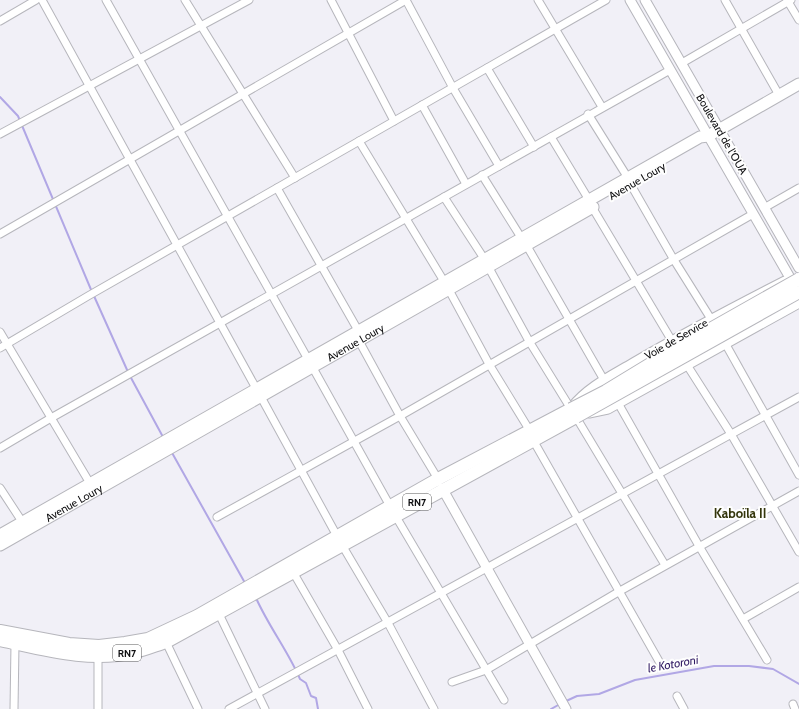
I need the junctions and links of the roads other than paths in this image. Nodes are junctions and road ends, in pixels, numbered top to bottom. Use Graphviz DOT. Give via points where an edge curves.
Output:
graph roads {
  1 [pos="36,0"];
  2 [pos="42,0"];
  3 [pos="106,0"];
  4 [pos="185,0"];
  5 [pos="250,0"];
  6 [pos="331,0"];
  7 [pos="406,0"];
  8 [pos="538,0"];
  9 [pos="606,0"];
  10 [pos="630,0"];
  11 [pos="645,0"];
  12 [pos="725,0"];
  13 [pos="789,1"];
  14 [pos="799,20"];
  15 [pos="0,21"];
  16 [pos="201,26"];
  17 [pos="555,29"];
  18 [pos="741,30"];
  19 [pos="349,34"];
  20 [pos="140,60"];
  21 [pos="682,63"];
  22 [pos="487,68"];
  23 [pos="670,70"];
  24 [pos="799,84"];
  25 [pos="89,87"];
  26 [pos="452,88"];
  27 [pos="243,93"];
  28 [pos="779,95"];
  29 [pos="422,105"];
  30 [pos="602,107"];
  31 [pos="588,114"];
  32 [pos="394,121"];
  33 [pos="719,129"];
  34 [pos="178,131"];
  35 [pos="0,134"];
  36 [pos="708,136"];
  37 [pos="551,137"];
  38 [pos="359,141"];
  39 [pos="534,147"];
  40 [pos="129,159"];
  41 [pos="499,166"];
  42 [pos="482,175"];
  43 [pos="295,178"];
  44 [pos="629,182"];
  45 [pos="466,184"];
  46 [pos="277,188"];
  47 [pos="799,188"];
  48 [pos="444,197"];
  49 [pos="591,204"];
  50 [pos="764,208"];
  51 [pos="753,214"];
  52 [pos="227,217"];
  53 [pos="406,218"];
  54 [pos="0,234"];
  55 [pos="524,242"];
  56 [pos="177,246"];
  57 [pos="674,260"];
  58 [pos="487,264"];
  59 [pos="321,266"];
  60 [pos="799,269"];
  61 [pos="792,278"];
  62 [pos="636,282"];
  63 [pos="447,286"];
  64 [pos="799,292"];
  65 [pos="271,294"];
  66 [pos="799,303"];
  67 [pos="711,319"];
  68 [pos="569,320"];
  69 [pos="219,323"];
  70 [pos="0,332"];
  71 [pos="359,337"];
  72 [pos="529,341"];
  73 [pos="672,341"];
  74 [pos="7,343"];
  75 [pos="725,343"];
  76 [pos="0,348"];
  77 [pos="311,364"];
  78 [pos="489,364"];
  79 [pos="687,365"];
  80 [pos="604,380"];
  81 [pos="259,393"];
  82 [pos="799,397"];
  83 [pos="618,403"];
  84 [pos="573,413"];
  85 [pos="765,414"];
  86 [pos="400,416"];
  87 [pos="51,418"];
  88 [pos="731,434"];
  89 [pos="532,435"];
  90 [pos="354,440"];
  91 [pos="168,445"];
  92 [pos="0,448"];
  93 [pos="301,470"];
  94 [pos="659,473"];
  95 [pos="799,475"];
  96 [pos="440,484"];
  97 [pos="92,485"];
  98 [pos="0,488"];
  99 [pos="799,491"];
  100 [pos="622,494"];
  101 [pos="772,505"];
  102 [pos="393,510"];
  103 [pos="217,517"];
  104 [pos="578,518"];
  105 [pos="23,523"];
  106 [pos="0,536"];
  107 [pos="340,540"];
  108 [pos="0,545"];
  109 [pos="699,546"];
  110 [pos="799,552"];
  111 [pos="665,565"];
  112 [pos="486,567"];
  113 [pos="294,572"];
  114 [pos="258,587"];
  115 [pos="799,587"];
  116 [pos="620,591"];
  117 [pos="442,594"];
  118 [pos="242,596"];
  119 [pos="219,614"];
  120 [pos="743,619"];
  121 [pos="388,623"];
  122 [pos="0,631"];
  123 [pos="0,640"];
  124 [pos="166,642"];
  125 [pos="530,643"];
  126 [pos="15,644"];
  127 [pos="338,650"];
  128 [pos="98,656"];
  129 [pos="767,660"];
  130 [pos="660,663"];
  131 [pos="486,670"];
  132 [pos="452,682"];
  133 [pos="257,693"];
  134 [pos="677,696"];
  135 [pos="504,700"];
  136 [pos="14,709"];
  137 [pos="98,709"];
  138 [pos="198,709"];
  139 [pos="229,709"];
  140 [pos="265,709"];
  141 [pos="368,709"];
  142 [pos="434,709"];
  143 [pos="566,709"];
  144 [pos="684,709"];
  1 -- 15 [label="street"];
  2 -- 25 [label="street"];
  3 -- 20 [label="street"];
  4 -- 16 [label="street"];
  5 -- 16 [label="street"];
  6 -- 19 [label="street"];
  7 -- 19 [label="street"];
  7 -- 26 [label="street"];
  8 -- 17 [label="street"];
  9 -- 17 [label="street"];
  10 -- 23 [label="main road"];
  11 -- 21 [label="main road, Boulevard de l'OUA"];
  12 -- 18 [label="street"];
  13 -- 14 [label="street"];
  13 -- 18 [label="street"];
  16 -- 20 [label="street"];
  16 -- 27 [label="street"];
  17 -- 22 [label="street"];
  17 -- 30 [label="street"];
  18 -- 21 [label="street"];
  18 -- 28 [label="street"];
  19 -- 27 [label="street"];
  19 -- 32 [label="street"];
  20 -- 25 [label="street"];
  20 -- 34 [label="street"];
  21 -- 33 [label="main road, Boulevard de l'OUA"];
  22 -- 26 [label="street"];
  22 -- 39 [label="street"];
  23 -- 30 [label="street"];
  23 -- 36 [label="main road"];
  24 -- 28 [label="main road, Avenue Loury"];
  25 -- 35 [label="street"];
  25 -- 40 [label="street"];
  26 -- 29 [label="street"];
  26 -- 41 [label="street"];
  27 -- 34 [label="street"];
  27 -- 43 [label="street"];
  28 -- 33 [label="main road, Avenue Loury"];
  29 -- 32 [label="street"];
  29 -- 45 [label="street"];
  30 -- 31 [label="street"];
  31 -- 37 [label="street"];
  31 -- 44 [label="street"];
  32 -- 38 [label="street"];
  33 -- 36 [label="main road, Avenue Loury"];
  33 -- 50 [label="main road, Boulevard de l'OUA"];
  34 -- 40 [label="street"];
  34 -- 52 [label="street"];
  36 -- 44 [label="main road, Avenue Loury" via="705,141"];
  36 -- 51 [label="main road"];
  37 -- 39 [label="street"];
  37 -- 49 [label="street"];
  38 -- 43 [label="street"];
  38 -- 53 [label="street"];
  39 -- 41 [label="street"];
  40 -- 54 [label="street"];
  40 -- 56 [label="street"];
  41 -- 42 [label="street"];
  42 -- 45 [label="street"];
  42 -- 55 [label="street"];
  43 -- 46 [label="street"];
  44 -- 49 [label="main road, Avenue Loury"];
  44 -- 57 [label="street"];
  45 -- 48 [label="street"];
  46 -- 52 [label="street"];
  46 -- 59 [label="street"];
  47 -- 50 [label="street"];
  48 -- 53 [label="street"];
  48 -- 58 [label="street"];
  49 -- 55 [label="main road, Avenue Loury"];
  49 -- 62 [label="street"];
  50 -- 60 [label="main road, Boulevard de l'OUA"];
  51 -- 57 [label="street"];
  51 -- 61 [label="main road"];
  52 -- 56 [label="street"];
  52 -- 65 [label="street"];
  53 -- 59 [label="street"];
  53 -- 63 [label="street"];
  55 -- 58 [label="main road, Avenue Loury"];
  55 -- 68 [label="street"];
  56 -- 69 [label="street"];
  56 -- 74 [label="street"];
  57 -- 62 [label="street"];
  57 -- 67 [label="street"];
  58 -- 63 [label="main road, Avenue Loury"];
  58 -- 72 [label="street"];
  59 -- 65 [label="street"];
  59 -- 71 [label="street"];
  60 -- 61 [label="main road, Voie de Service"];
  61 -- 66 [label="main road" via="786,287 787,292"];
  61 -- 67 [label="main road, Voie de Service"];
  61 -- 84 [label="highway, RN7, bridge"];
  62 -- 68 [label="street"];
  62 -- 73 [label="street"];
  63 -- 71 [label="main road, Avenue Loury"];
  63 -- 78 [label="street"];
  64 -- 84 [label="highway, RN7, bridge"];
  65 -- 69 [label="street"];
  65 -- 77 [label="street"];
  66 -- 75 [label="main road"];
  67 -- 73 [label="main road, Voie de Service"];
  68 -- 72 [label="street"];
  68 -- 80 [label="street"];
  69 -- 81 [label="street"];
  69 -- 87 [label="street"];
  70 -- 74 [label="street"];
  71 -- 77 [label="main road, Avenue Loury"];
  71 -- 86 [label="street"];
  72 -- 78 [label="street"];
  72 -- 84 [label="street"];
  73 -- 80 [label="main road, Voie de Service"];
  74 -- 76 [label="street"];
  74 -- 87 [label="street"];
  75 -- 79 [label="main road"];
  75 -- 85 [label="street"];
  77 -- 81 [label="main road, Avenue Loury"];
  77 -- 90 [label="street"];
  78 -- 86 [label="street"];
  78 -- 89 [label="street"];
  79 -- 83 [label="main road"];
  79 -- 88 [label="street"];
  80 -- 84 [label="main road, Voie de Service" via="582,395"];
  81 -- 91 [label="main road, Avenue Loury"];
  81 -- 93 [label="street"];
  82 -- 85 [label="street"];
  83 -- 84 [label="main road" via="608,409"];
  83 -- 94 [label="street"];
  84 -- 89 [label="highway, RN7"];
  84 -- 100 [label="street"];
  85 -- 88 [label="street"];
  85 -- 95 [label="street"];
  86 -- 90 [label="street"];
  86 -- 96 [label="street"];
  87 -- 92 [label="street"];
  87 -- 97 [label="street"];
  88 -- 94 [label="street"];
  88 -- 101 [label="street"];
  89 -- 96 [label="highway, RN7"];
  89 -- 104 [label="street"];
  90 -- 93 [label="street"];
  90 -- 102 [label="street"];
  91 -- 97 [label="main road, Avenue Loury"];
  91 -- 108 [label="main road, Avenue Loury"];
  93 -- 103 [label="street"];
  93 -- 107 [label="street"];
  94 -- 100 [label="street"];
  94 -- 109 [label="street"];
  96 -- 102 [label="highway, RN7"];
  96 -- 112 [label="main road"];
  97 -- 105 [label="main road, Avenue Loury"];
  98 -- 105 [label="street"];
  99 -- 101 [label="street"];
  100 -- 104 [label="street"];
  100 -- 111 [label="street"];
  101 -- 109 [label="street"];
  101 -- 110 [label="street"];
  102 -- 107 [label="highway, RN7"];
  102 -- 117 [label="street"];
  104 -- 112 [label="street"];
  104 -- 116 [label="street"];
  105 -- 106 [label="main road, Avenue Loury"];
  107 -- 113 [label="highway, RN7"];
  107 -- 114 [label="highway, RN7"];
  107 -- 121 [label="street"];
  109 -- 111 [label="street"];
  109 -- 120 [label="street"];
  111 -- 116 [label="street"];
  112 -- 117 [label="street"];
  112 -- 125 [label="main road"];
  113 -- 114 [label="highway, RN7"];
  113 -- 127 [label="street"];
  114 -- 118 [label="highway, RN7"];
  115 -- 120 [label="street"];
  116 -- 125 [label="street"];
  116 -- 130 [label="street"];
  117 -- 121 [label="street"];
  117 -- 131 [label="street"];
  118 -- 119 [label="highway, RN7"];
  118 -- 122 [label="highway, RN7" via="148,639 125,644 69,644"];
  119 -- 124 [label="highway, RN7"];
  119 -- 133 [label="street"];
  120 -- 129 [label="street"];
  121 -- 127 [label="street"];
  121 -- 142 [label="street"];
  123 -- 126 [label="highway, RN7"];
  124 -- 128 [label="highway, RN7" via="133,653"];
  124 -- 138 [label="street"];
  125 -- 131 [label="street"];
  125 -- 143 [label="main road"];
  126 -- 128 [label="highway, RN7" via="61,653"];
  126 -- 136 [label="street"];
  127 -- 133 [label="street"];
  127 -- 141 [label="street"];
  128 -- 137 [label="street"];
  131 -- 132 [label="street"];
  131 -- 135 [label="street"];
  133 -- 139 [label="street"];
  133 -- 140 [label="street"];
  134 -- 144 [label="street"];
}
